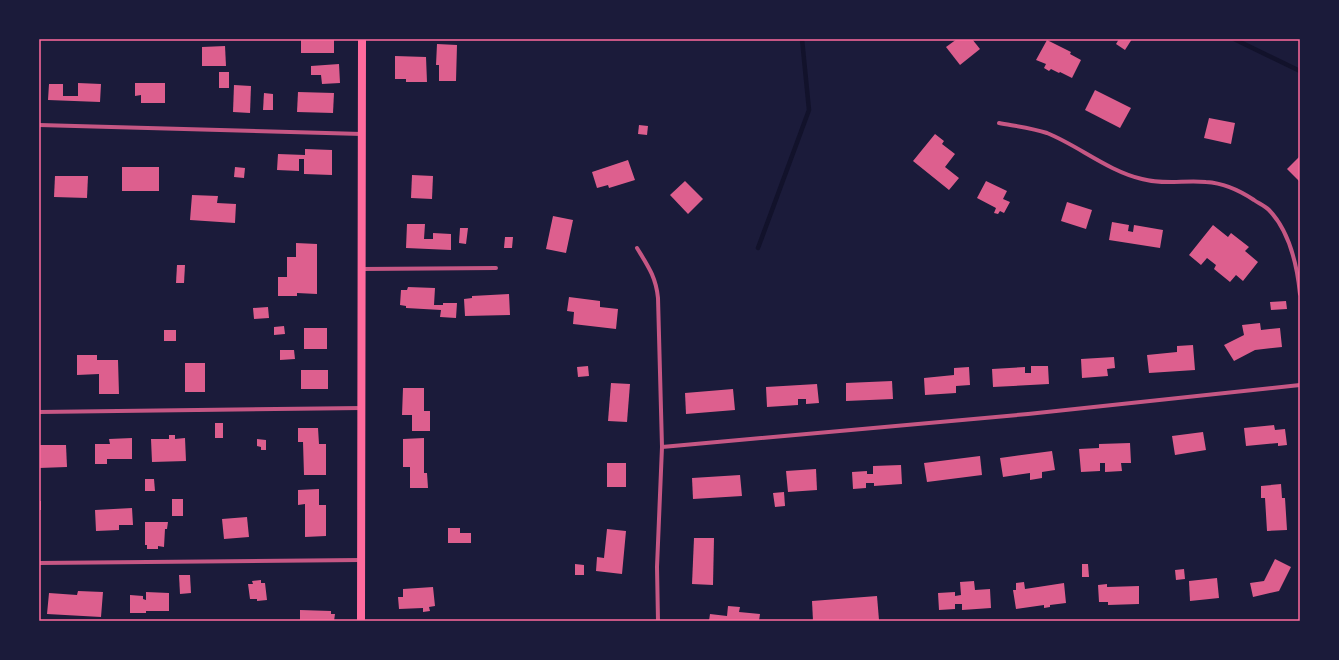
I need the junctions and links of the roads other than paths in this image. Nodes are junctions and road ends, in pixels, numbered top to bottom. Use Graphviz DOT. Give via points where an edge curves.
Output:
graph roads {
  1 [pos="362,39"];
  2 [pos="999,123"];
  3 [pos="39,125"];
  4 [pos="362,134"];
  5 [pos="637,248"];
  6 [pos="496,268"];
  7 [pos="362,269"];
  8 [pos="1300,294"];
  9 [pos="1300,386"];
  10 [pos="362,408"];
  11 [pos="39,412"];
  12 [pos="662,447"];
  13 [pos="361,560"];
  14 [pos="39,563"];
  15 [pos="361,621"];
  16 [pos="658,621"];
  1 -- 4 [label="main road"];
  2 -- 8 [label="street" via="1046,133 1142,179 1164,183 1206,182 1241,191 1268,210 1283,229 1298,272"];
  3 -- 4 [label="street"];
  4 -- 7 [label="main road"];
  5 -- 12 [label="street" via="657,284"];
  6 -- 7 [label="street"];
  7 -- 10 [label="main road"];
  9 -- 12 [label="street"];
  10 -- 11 [label="street"];
  10 -- 13 [label="main road"];
  12 -- 16 [label="street" via="657,567"];
  13 -- 14 [label="street"];
  13 -- 15 [label="main road"];
}
